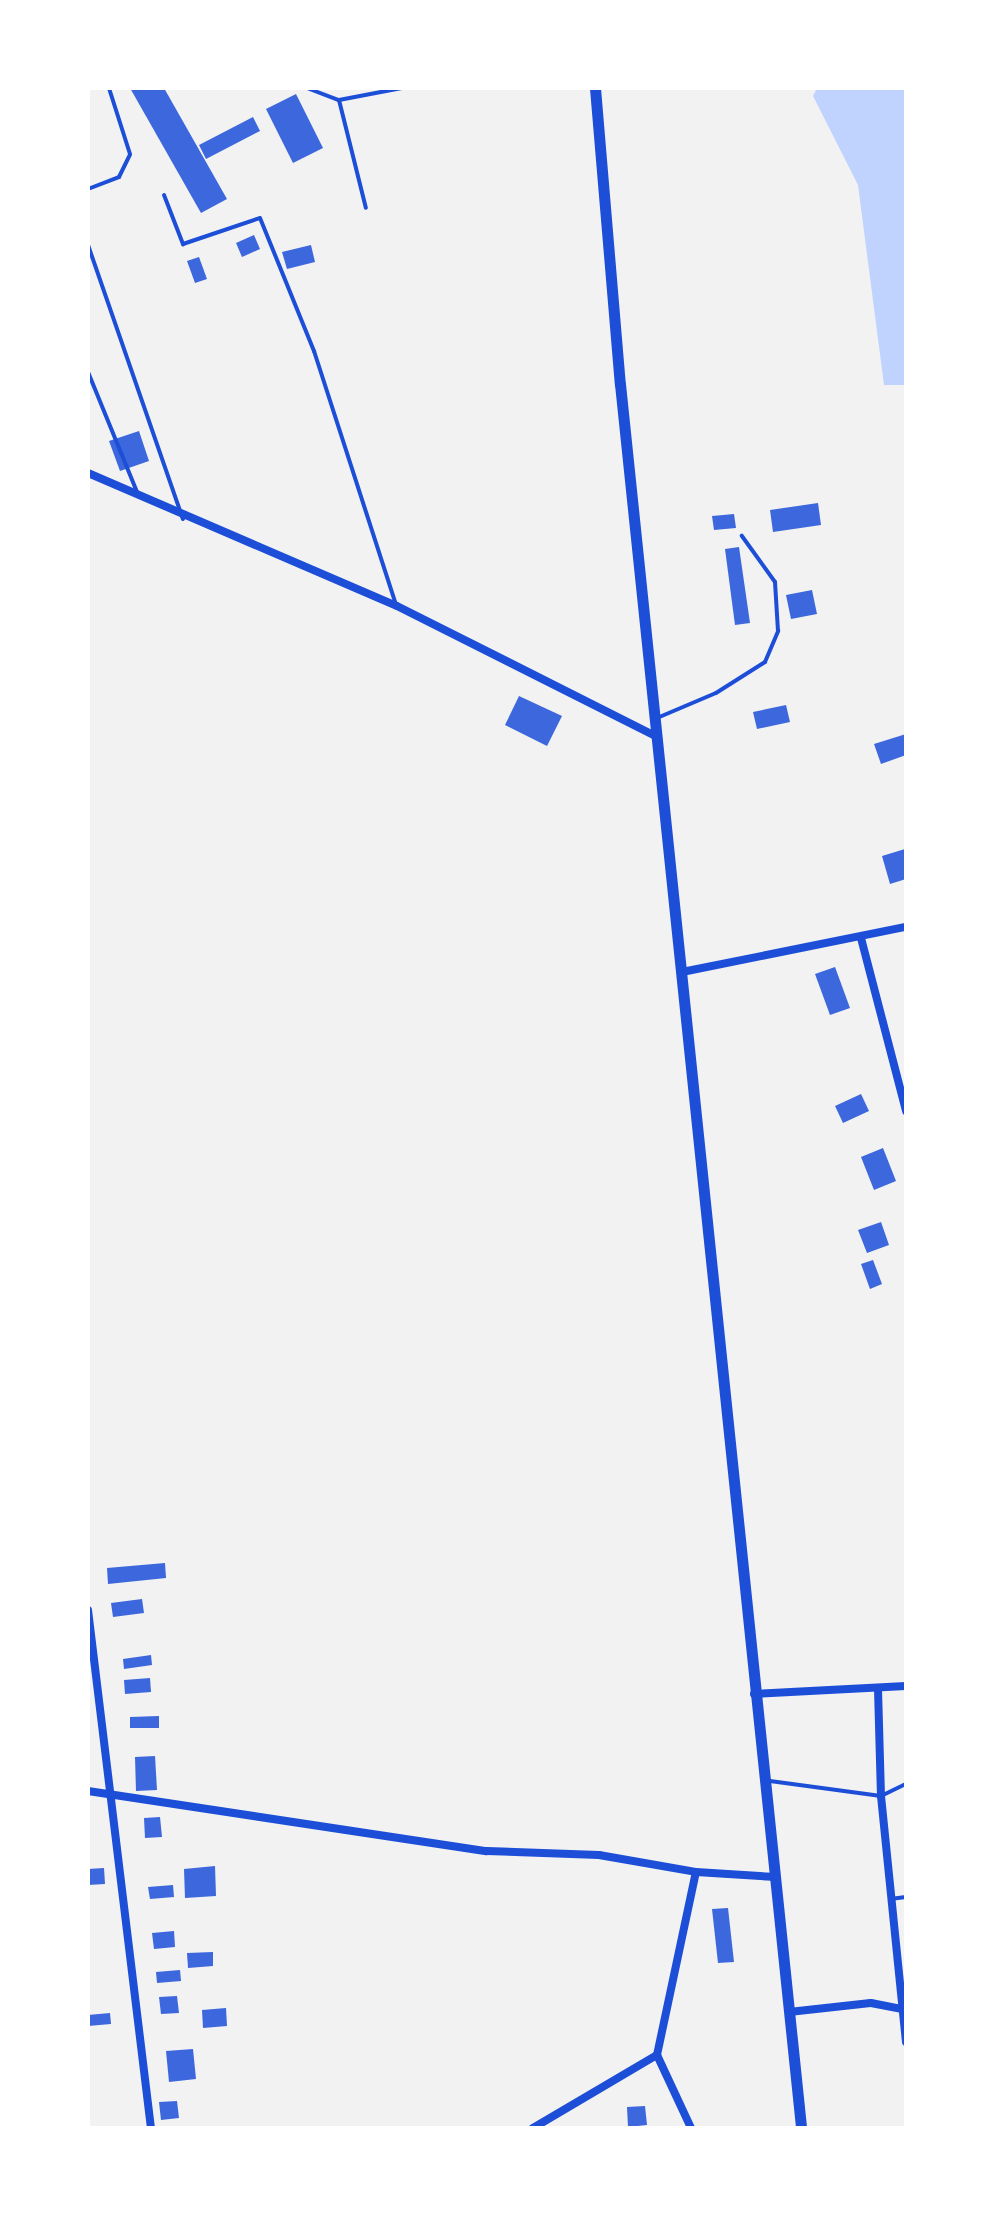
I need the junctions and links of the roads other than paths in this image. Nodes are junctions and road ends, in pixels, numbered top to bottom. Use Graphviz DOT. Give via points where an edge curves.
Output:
graph roads {
  1 [pos="109,88"];
  2 [pos="307,88"];
  3 [pos="402,88"];
  4 [pos="595,88"];
  5 [pos="340,100"];
  6 [pos="88,189"];
  7 [pos="164,195"];
  8 [pos="366,208"];
  9 [pos="88,245"];
  10 [pos="88,372"];
  11 [pos="88,473"];
  12 [pos="138,497"];
  13 [pos="183,518"];
  14 [pos="742,536"];
  15 [pos="397,606"];
  16 [pos="656,718"];
  17 [pos="658,737"];
  18 [pos="906,927"];
  19 [pos="860,938"];
  20 [pos="682,972"];
  21 [pos="906,1111"];
  22 [pos="88,1610"];
  23 [pos="906,1686"];
  24 [pos="878,1690"];
  25 [pos="754,1694"];
  26 [pos="764,1780"];
  27 [pos="906,1784"];
  28 [pos="88,1792"];
  29 [pos="112,1793"];
  30 [pos="881,1796"];
  31 [pos="696,1872"];
  32 [pos="776,1876"];
  33 [pos="906,1897"];
  34 [pos="890,1899"];
  35 [pos="905,2010"];
  36 [pos="789,2012"];
  37 [pos="906,2042"];
  38 [pos="657,2055"];
  39 [pos="151,2128"];
  40 [pos="533,2128"];
  41 [pos="691,2128"];
  42 [pos="801,2128"];
  1 -- 6 [label="lane" via="130,154 120,177"];
  2 -- 5 [label="lane"];
  3 -- 5 [label="lane"];
  4 -- 16 [label="main road"];
  5 -- 8 [label="lane"];
  7 -- 15 [label="lane" via="183,244 260,218 314,352"];
  9 -- 13 [label="lane"];
  10 -- 12 [label="lane"];
  11 -- 12 [label="street"];
  12 -- 13 [label="street"];
  13 -- 15 [label="street"];
  14 -- 16 [label="lane" via="775,582 777,637 765,662 716,693"];
  15 -- 17 [label="street"];
  16 -- 17 [label="main road"];
  17 -- 20 [label="main road"];
  18 -- 19 [label="street"];
  19 -- 20 [label="street"];
  19 -- 21 [label="street"];
  20 -- 25 [label="main road"];
  22 -- 29 [label="street"];
  23 -- 24 [label="street"];
  24 -- 25 [label="street"];
  24 -- 30 [label="street"];
  25 -- 26 [label="main road"];
  26 -- 30 [label="lane"];
  26 -- 32 [label="main road"];
  27 -- 30 [label="lane"];
  28 -- 29 [label="street"];
  29 -- 31 [label="street" via="487,1851 599,1855"];
  29 -- 39 [label="street"];
  30 -- 34 [label="street"];
  31 -- 32 [label="street"];
  31 -- 38 [label="street"];
  32 -- 36 [label="main road"];
  33 -- 34 [label="lane"];
  34 -- 35 [label="street"];
  35 -- 36 [label="street" via="871,2003"];
  35 -- 37 [label="street"];
  36 -- 42 [label="main road"];
  38 -- 40 [label="street"];
  38 -- 41 [label="street"];
}
